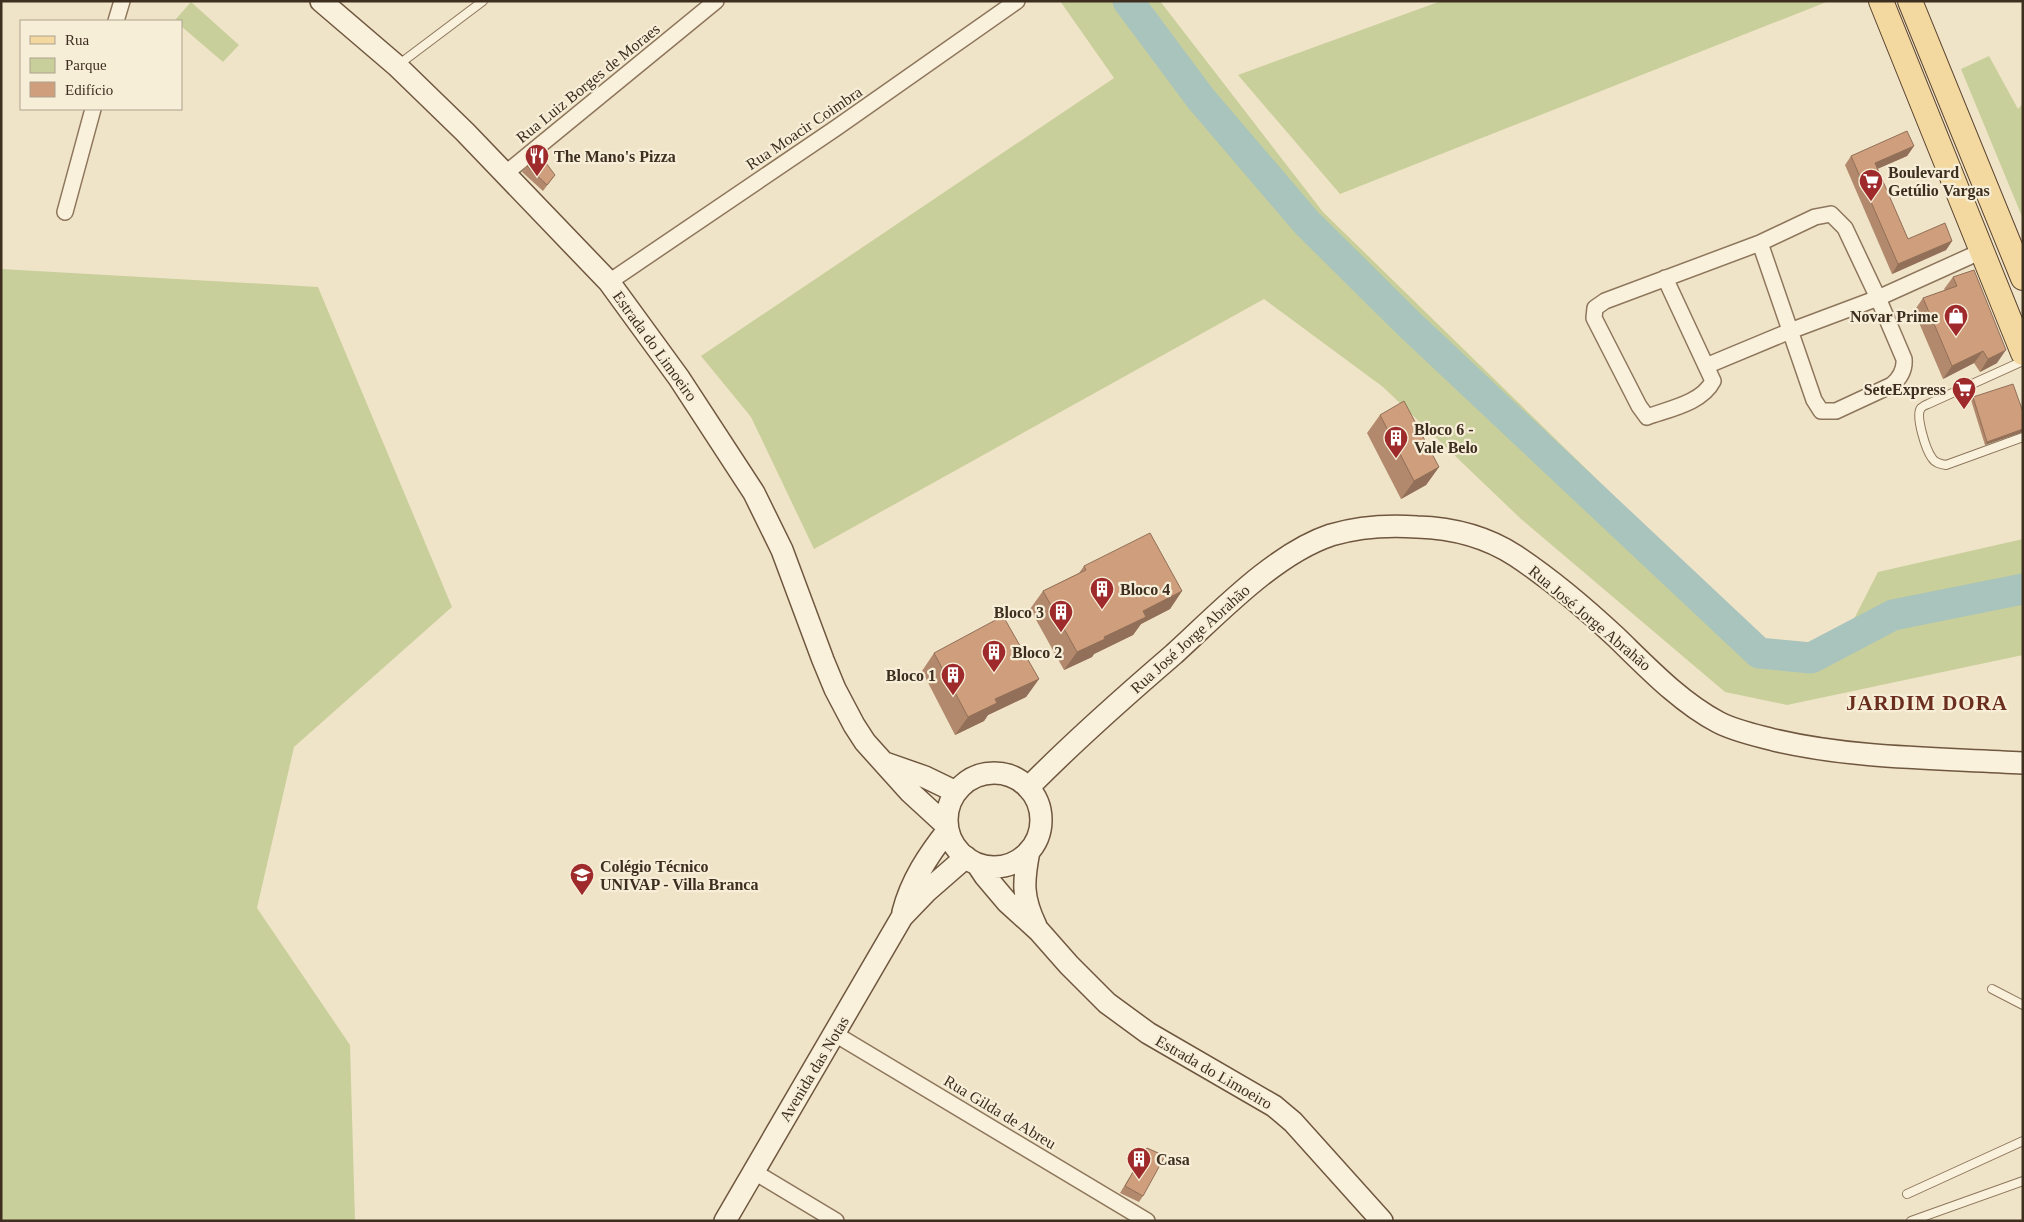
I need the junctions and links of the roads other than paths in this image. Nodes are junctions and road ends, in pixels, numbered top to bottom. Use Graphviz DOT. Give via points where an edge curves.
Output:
graph roads {
  1 [pos="122,1"];
  2 [pos="321,1"];
  3 [pos="483,1"];
  4 [pos="716,1"];
  5 [pos="1017,1"];
  6 [pos="1881,1"];
  7 [pos="1910,1"];
  8 [pos="116,20"];
  9 [pos="397,66"];
  10 [pos="93,110"];
  11 [pos="506,173"];
  12 [pos="65,212"];
  13 [pos="1760,243"];
  14 [pos="1982,251"];
  15 [pos="1665,278"];
  16 [pos="2023,278"];
  17 [pos="608,282"];
  18 [pos="1878,298"];
  19 [pos="1790,330"];
  20 [pos="2023,353"];
  21 [pos="2023,361"];
  22 [pos="1706,366"];
  23 [pos="2023,437"];
  24 [pos="885,763"];
  25 [pos="2023,763"];
  26 [pos="1028,788"];
  27 [pos="956,792"];
  28 [pos="948,828"];
  29 [pos="1029,851"];
  30 [pos="971,860"];
  31 [pos="902,917"];
  32 [pos="1039,931"];
  33 [pos="1992,989"];
  34 [pos="2023,1005"];
  35 [pos="836,1034"];
  36 [pos="2023,1141"];
  37 [pos="753,1172"];
  38 [pos="2023,1181"];
  39 [pos="1908,1194"];
  40 [pos="725,1221"];
  41 [pos="836,1221"];
  42 [pos="1147,1221"];
  43 [pos="1382,1221"];
  44 [pos="1911,1221"];
  1 -- 8 [label="street"];
  2 -- 9 [label="main road, Estrada do Limoeiro"];
  3 -- 9 [label="lane"];
  4 -- 11 [label="street, Rua Luiz Borges de Moraes"];
  5 -- 17 [label="street, Rua Moacir Coimbra"];
  6 -- 14 [label="main road"];
  7 -- 16 [label="main road"];
  9 -- 11 [label="main road, Estrada do Limoeiro"];
  10 -- 12 [label="street"];
  11 -- 17 [label="main road, Estrada do Limoeiro"];
  13 -- 15 [label="street"];
  13 -- 18 [label="street" via="1815,217 1831,214 1845,228"];
  13 -- 19 [label="street"];
  14 -- 18 [label="street"];
  14 -- 20 [label="main road"];
  15 -- 22 [label="street"];
  15 -- 22 [label="street" via="1605,301 1595,308 1594,318 1647,417 1692,400 1708,390 1713,381"];
  17 -- 24 [label="main road, Estrada do Limoeiro" via="684,385 754,493 792,573 835,689 865,742"];
  18 -- 19 [label="street"];
  18 -- 19 [label="street" via="1905,367 1892,385 1836,411 1821,411 1814,400"];
  19 -- 22 [label="street"];
  21 -- 23 [label="lane" via="1928,404 1918,415 1936,463 1946,465"];
  24 -- 27 [label="main road, Estrada do Limoeiro"];
  24 -- 28 [label="main road, Estrada do Limoeiro"];
  25 -- 26 [label="main road, Rua José Jorge Abrahão" via="1836,752 1748,733 1718,722 1673,690 1574,600 1516,556 1452,529 1399,526 1329,536 1278,564 1141,682"];
  26 -- 27 [label="main road" via="1017,779 991,773 965,782"];
  26 -- 29 [label="main road" via="1039,807 1040,819 1039,830"];
  27 -- 28 [label="main road, Avenida das Notas" via="947,814"];
  28 -- 30 [label="main road" via="954,845"];
  28 -- 31 [label="main road, Avenida das Notas" via="912,886"];
  29 -- 30 [label="main road" via="1005,865 991,867"];
  29 -- 32 [label="main road, Estrada do Limoeiro" via="1024,889 1028,910"];
  30 -- 31 [label="main road, Avenida das Notas" via="927,891"];
  30 -- 32 [label="main road, Estrada do Limoeiro" via="1020,915"];
  31 -- 35 [label="main road, Avenida das Notas"];
  32 -- 43 [label="main road, Estrada do Limoeiro" via="1107,1003 1148,1033 1287,1116"];
  33 -- 34 [label="lane"];
  35 -- 37 [label="main road, Avenida das Notas"];
  35 -- 42 [label="street, Rua Gilda de Abreu"];
  36 -- 39 [label="lane"];
  37 -- 40 [label="main road, Avenida das Notas"];
  37 -- 41 [label="street"];
  38 -- 44 [label="lane"];
}
